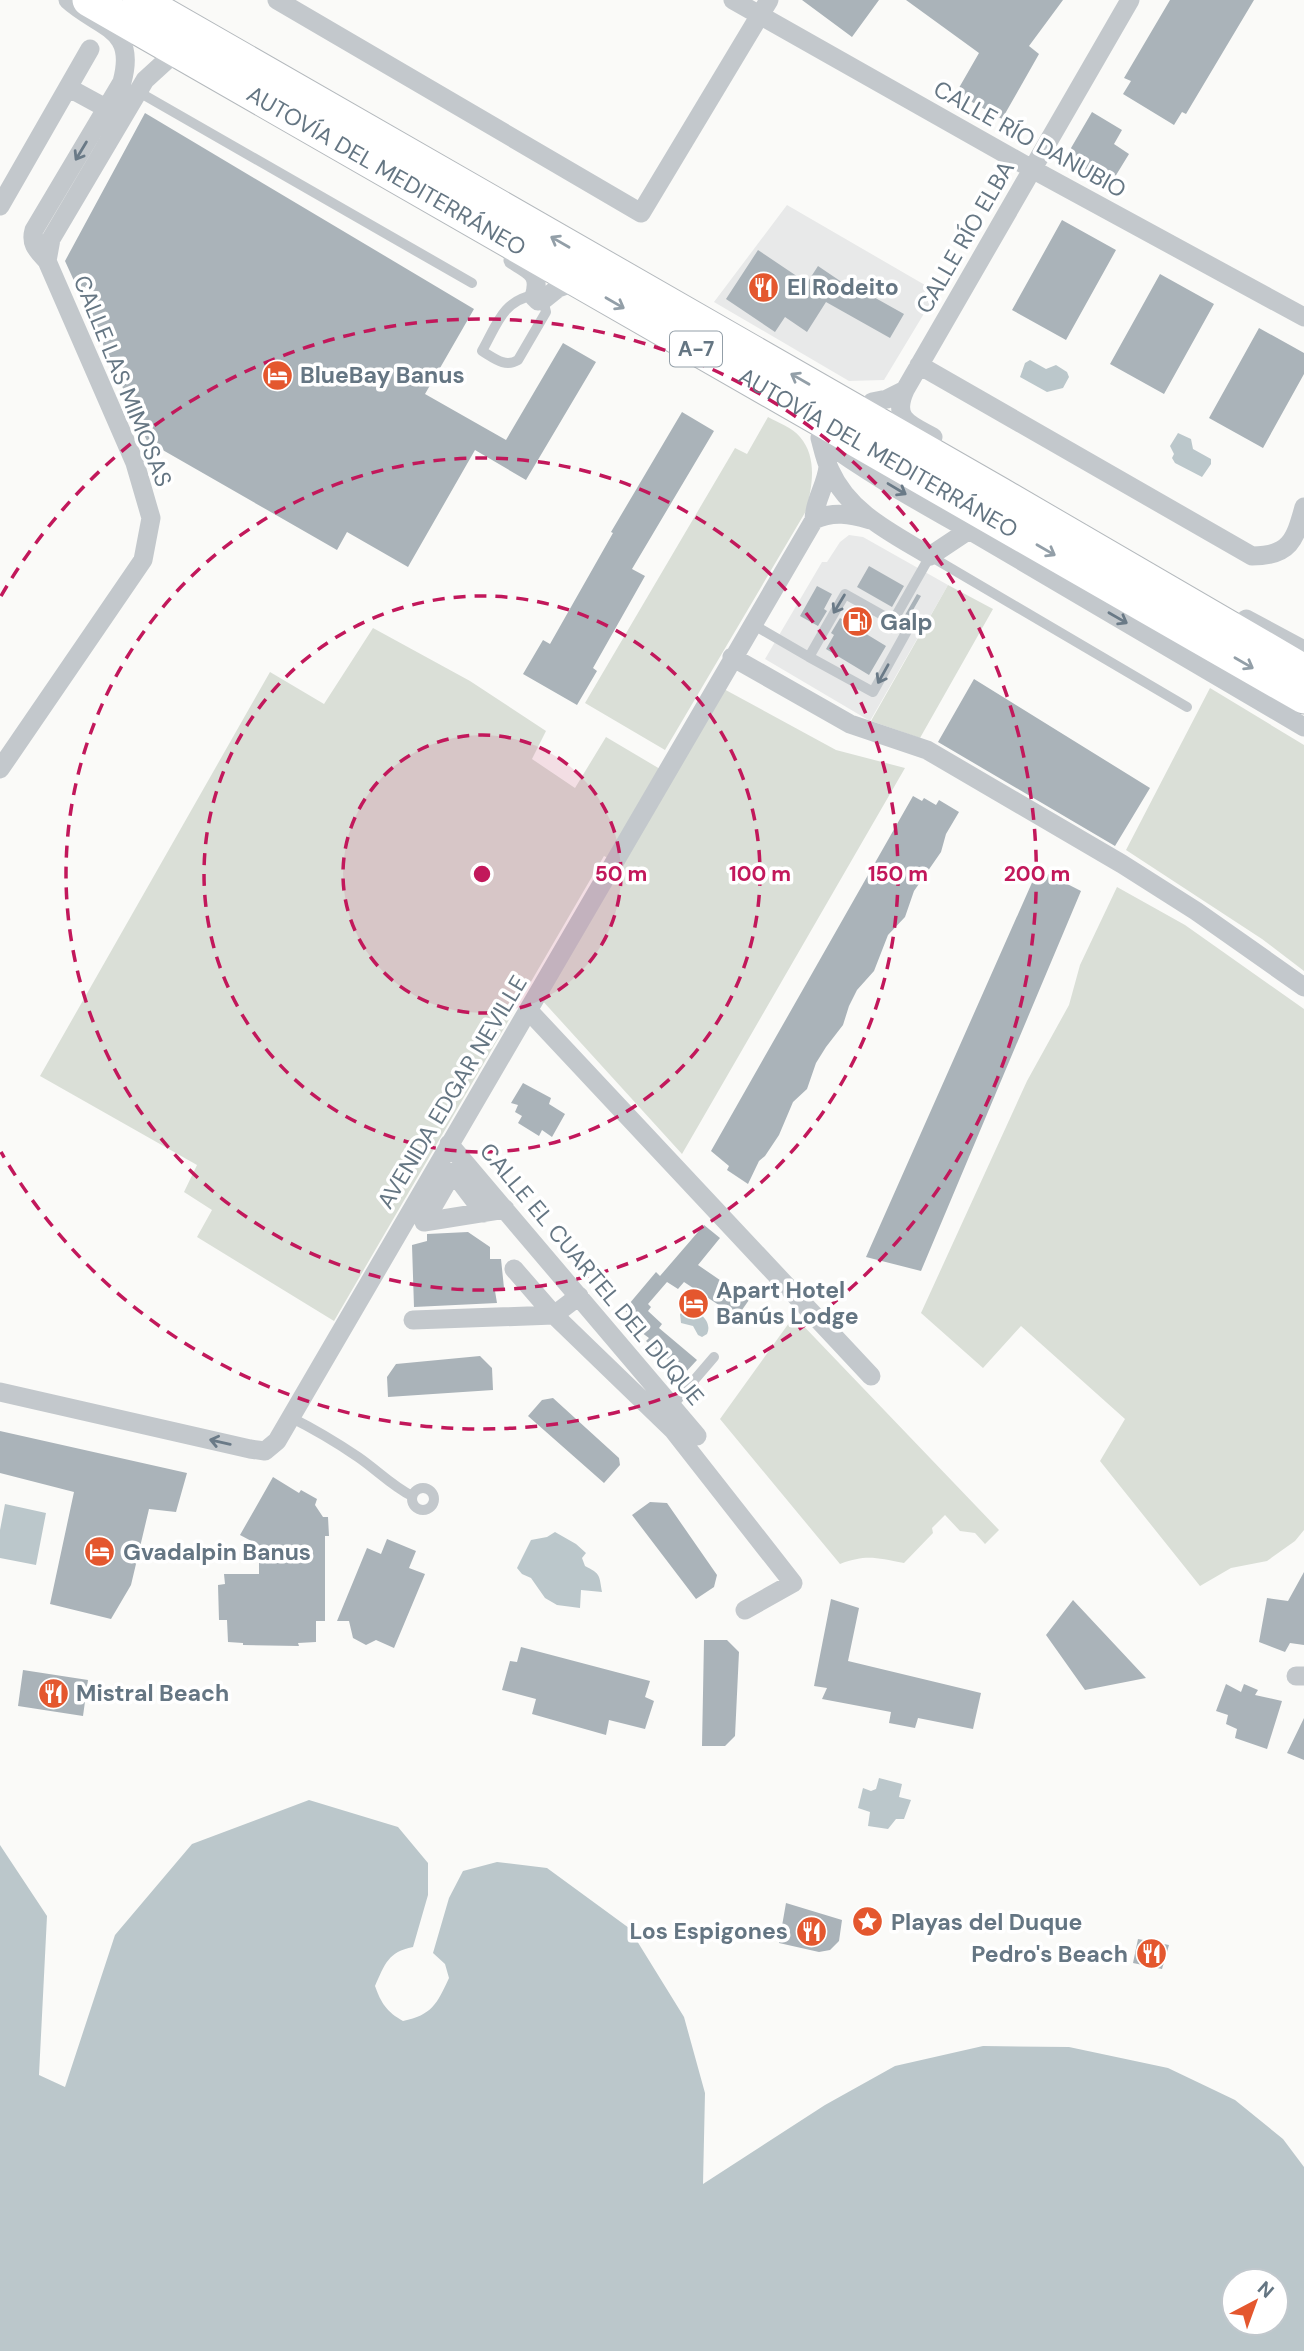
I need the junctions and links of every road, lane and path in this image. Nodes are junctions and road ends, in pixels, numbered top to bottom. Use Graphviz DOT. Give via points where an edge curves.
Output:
graph roads {
  1 [pos="68,0"];
  2 [pos="89,0"];
  3 [pos="139,0"];
  4 [pos="167,0"];
  5 [pos="277,0"];
  6 [pos="733,0"];
  7 [pos="1130,0"];
  8 [pos="764,8"];
  9 [pos="90,49"];
  10 [pos="184,55"];
  11 [pos="130,87"];
  12 [pos="69,88"];
  13 [pos="272,106"];
  14 [pos="114,112"];
  15 [pos="337,114"];
  16 [pos="1032,169"];
  17 [pos="0,206"];
  18 [pos="577,281"];
  19 [pos="471,283"];
  20 [pos="539,297"];
  21 [pos="1304,317"];
  22 [pos="656,326"];
  23 [pos="919,365"];
  24 [pos="905,390"];
  25 [pos="830,397"];
  26 [pos="872,402"];
  27 [pos="933,438"];
  28 [pos="824,453"];
  29 [pos="1304,507"];
  30 [pos="1037,515"];
  31 [pos="814,520"];
  32 [pos="870,520"];
  33 [pos="969,530"];
  34 [pos="930,556"];
  35 [pos="1109,557"];
  36 [pos="1208,598"];
  37 [pos="893,621"];
  38 [pos="752,624"];
  39 [pos="1304,650"];
  40 [pos="732,657"];
  41 [pos="810,657"];
  42 [pos="1304,671"];
  43 [pos="1304,697"];
  44 [pos="1187,707"];
  45 [pos="1304,727"];
  46 [pos="0,769"];
  47 [pos="1304,987"];
  48 [pos="529,1011"];
  49 [pos="449,1144"];
  50 [pos="505,1209"];
  51 [pos="484,1213"];
  52 [pos="514,1269"];
  53 [pos="579,1296"];
  54 [pos="554,1315"];
  55 [pos="413,1320"];
  56 [pos="713,1357"];
  57 [pos="871,1376"];
  58 [pos="0,1392"];
  59 [pos="673,1406"];
  60 [pos="290,1417"];
  61 [pos="697,1436"];
  62 [pos="412,1496"];
  63 [pos="745,1610"];
  1 -- 11 [label="street, CALLE LAS MIMOSAS" via="121,39"];
  2 -- 10 [label="highway, AUTOVÍA DEL MEDITERRÁNEO / A-7"];
  3 -- 15 [label="highway, AUTOVÍA DEL MEDITERRÁNEO / A-7"];
  4 -- 15 [label="street" via="282,69"];
  5 -- 8 [label="street" via="641,213"];
  6 -- 8 [label="street, CALLE RÍO DANUBIO"];
  7 -- 16 [label="street, CALLE RÍO ELBA"];
  8 -- 16 [label="street, CALLE RÍO DANUBIO"];
  9 -- 12 [label="street"];
  10 -- 11 [label="street, CALLE LAS MIMOSAS" via="168,59"];
  10 -- 13 [label="highway, AUTOVÍA DEL MEDITERRÁNEO / A-7"];
  11 -- 14 [label="street, CALLE LAS MIMOSAS"];
  11 -- 19 [label="lane"];
  12 -- 14 [label="street"];
  12 -- 17 [label="street"];
  13 -- 18 [label="highway, AUTOVÍA DEL MEDITERRÁNEO / A-7"];
  13 -- 20 [label="street" via="307,141 529,270"];
  14 -- 46 [label="street, CALLE LAS MIMOSAS" via="65,195 47,261 135,463 151,518 143,560"];
  25 -- 15 [label="highway, AUTOVÍA DEL MEDITERRÁNEO / A-7, one-way"];
  16 -- 21 [label="street, CALLE RÍO DANUBIO"];
  16 -- 23 [label="street, CALLE RÍO ELBA"];
  18 -- 20 [label="street"];
  18 -- 22 [label="highway, AUTOVÍA DEL MEDITERRÁNEO / A-7, one-way"];
  20 -- 20 [label="lane" via="509,305 482,351 504,363 518,360 546,312"];
  22 -- 28 [label="highway" via="787,413"];
  22 -- 43 [label="highway, AUTOVÍA DEL MEDITERRÁNEO / A-7, one-way"];
  23 -- 24 [label="street, CALLE RÍO ELBA"];
  23 -- 29 [label="street" via="1252,556 1270,556 1286,547 1297,533"];
  24 -- 26 [label="street"];
  24 -- 27 [label="street" via="899,403 904,419"];
  25 -- 26 [label="highway"];
  25 -- 30 [label="highway, AUTOVÍA DEL MEDITERRÁNEO / A-7"];
  27 -- 30 [label="highway"];
  27 -- 36 [label="street"];
  28 -- 31 [label="street, AVENIDA EDGAR NEVILLE" via="823,491"];
  28 -- 32 [label="street" via="842,490"];
  28 -- 33 [label="street, one-way" via="863,468"];
  30 -- 35 [label="highway, AUTOVÍA DEL MEDITERRÁNEO / A-7"];
  31 -- 32 [label="street" via="833,513"];
  31 -- 38 [label="street, AVENIDA EDGAR NEVILLE"];
  32 -- 34 [label="street"];
  33 -- 34 [label="street"];
  33 -- 45 [label="street, one-way"];
  34 -- 37 [label="lane"];
  34 -- 44 [label="lane"];
  35 -- 36 [label="highway"];
  35 -- 42 [label="highway, AUTOVÍA DEL MEDITERRÁNEO / A-7"];
  36 -- 39 [label="street"];
  37 -- 41 [label="lane, one-way" via="845,594"];
  37 -- 41 [label="lane, one-way" via="908,629 873,692"];
  38 -- 40 [label="street, AVENIDA EDGAR NEVILLE"];
  38 -- 41 [label="lane"];
  40 -- 47 [label="street" via="850,724 927,750 1154,884"];
  40 -- 48 [label="street, AVENIDA EDGAR NEVILLE"];
  48 -- 49 [label="street, AVENIDA EDGAR NEVILLE"];
  48 -- 57 [label="street"];
  49 -- 50 [label="street, CALLE EL CUARTEL DEL DUQUE"];
  49 -- 60 [label="street, AVENIDA EDGAR NEVILLE"];
  50 -- 51 [label="street"];
  50 -- 53 [label="street, CALLE EL CUARTEL DEL DUQUE"];
  52 -- 54 [label="street"];
  53 -- 54 [label="street"];
  53 -- 59 [label="street, CALLE EL CUARTEL DEL DUQUE"];
  54 -- 55 [label="street"];
  54 -- 63 [label="street" via="673,1430 793,1583"];
  56 -- 59 [label="lane"];
  60 -- 58 [label="street, AVENIDA EDGAR NEVILLE, one-way" via="265,1451"];
  59 -- 61 [label="street, CALLE EL CUARTEL DEL DUQUE"];
  60 -- 62 [label="lane" via="351,1452"];
}
